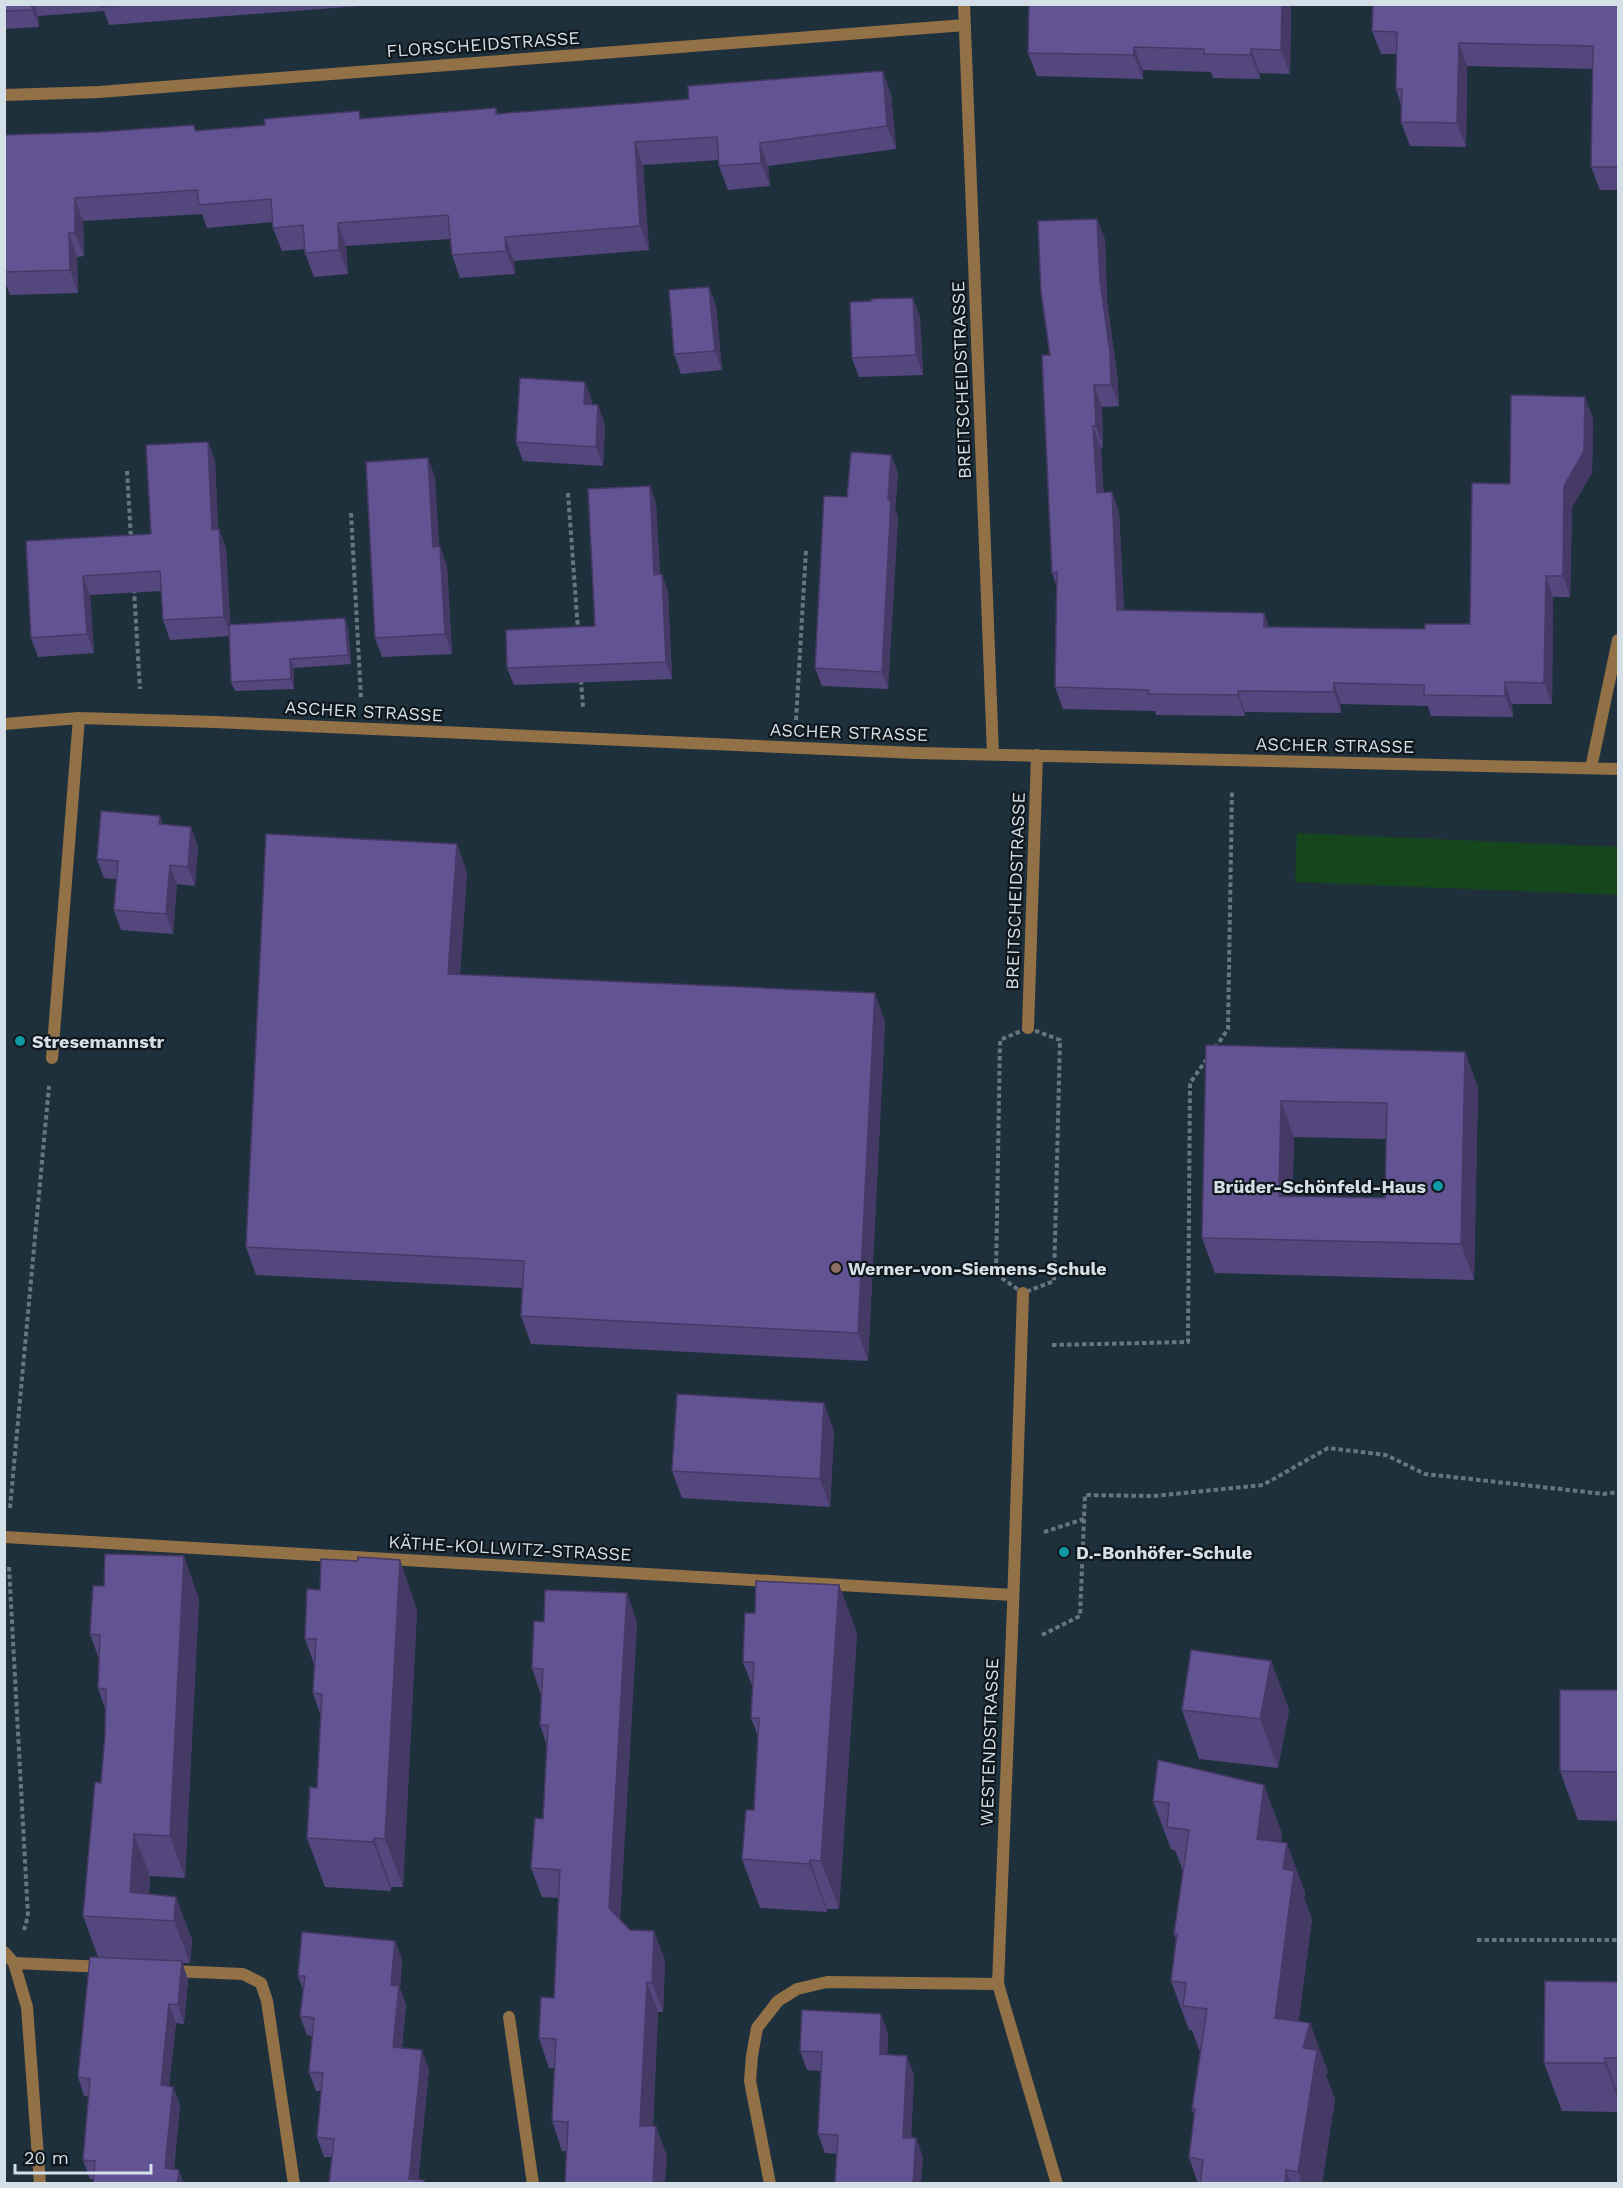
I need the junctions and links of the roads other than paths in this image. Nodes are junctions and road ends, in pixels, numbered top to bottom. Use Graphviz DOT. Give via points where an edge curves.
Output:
graph roads {
  1 [pos="964,4"];
  2 [pos="965,25"];
  3 [pos="4,95"];
  4 [pos="1618,640"];
  5 [pos="79,718"];
  6 [pos="4,724"];
  7 [pos="993,754"];
  8 [pos="1037,755"];
  9 [pos="1591,768"];
  10 [pos="1618,769"];
  11 [pos="1028,1028"];
  12 [pos="52,1058"];
  13 [pos="1023,1293"];
  14 [pos="6,1537"];
  15 [pos="1013,1595"];
  16 [pos="4,1952"];
  17 [pos="14,1963"];
  18 [pos="117,1968"];
  19 [pos="163,1970"];
  20 [pos="998,1984"];
  21 [pos="508,2017"];
  22 [pos="40,2184"];
  23 [pos="294,2184"];
  24 [pos="533,2184"];
  25 [pos="770,2184"];
  26 [pos="1057,2184"];
  1 -- 2 [label="street, BREITSCHEIDSTRASSE"];
  2 -- 3 [label="street, FLORSCHEIDSTRASSE" via="99,92"];
  2 -- 7 [label="street, BREITSCHEIDSTRASSE"];
  4 -- 9 [label="street"];
  5 -- 6 [label="street, ASCHER STRASSE"];
  5 -- 7 [label="street, ASCHER STRASSE"];
  5 -- 12 [label="street"];
  7 -- 8 [label="street, ASCHER STRASSE"];
  8 -- 9 [label="street, ASCHER STRASSE"];
  8 -- 11 [label="street, BREITSCHEIDSTRASSE"];
  9 -- 10 [label="street, ASCHER STRASSE"];
  13 -- 15 [label="street, WESTENDSTRASSE"];
  14 -- 15 [label="street, KÄTHE-KOLLWITZ-STRASSE"];
  15 -- 20 [label="street, WESTENDSTRASSE"];
  16 -- 17 [label="street"];
  17 -- 18 [label="street"];
  17 -- 22 [label="street" via="27,2007"];
  19 -- 23 [label="street" via="243,1974 261,1983 267,2001"];
  20 -- 25 [label="street" via="827,1982 796,1989 778,2001 757,2028 750,2081"];
  20 -- 26 [label="street, WESTENDSTRASSE"];
  21 -- 24 [label="street"];
}
